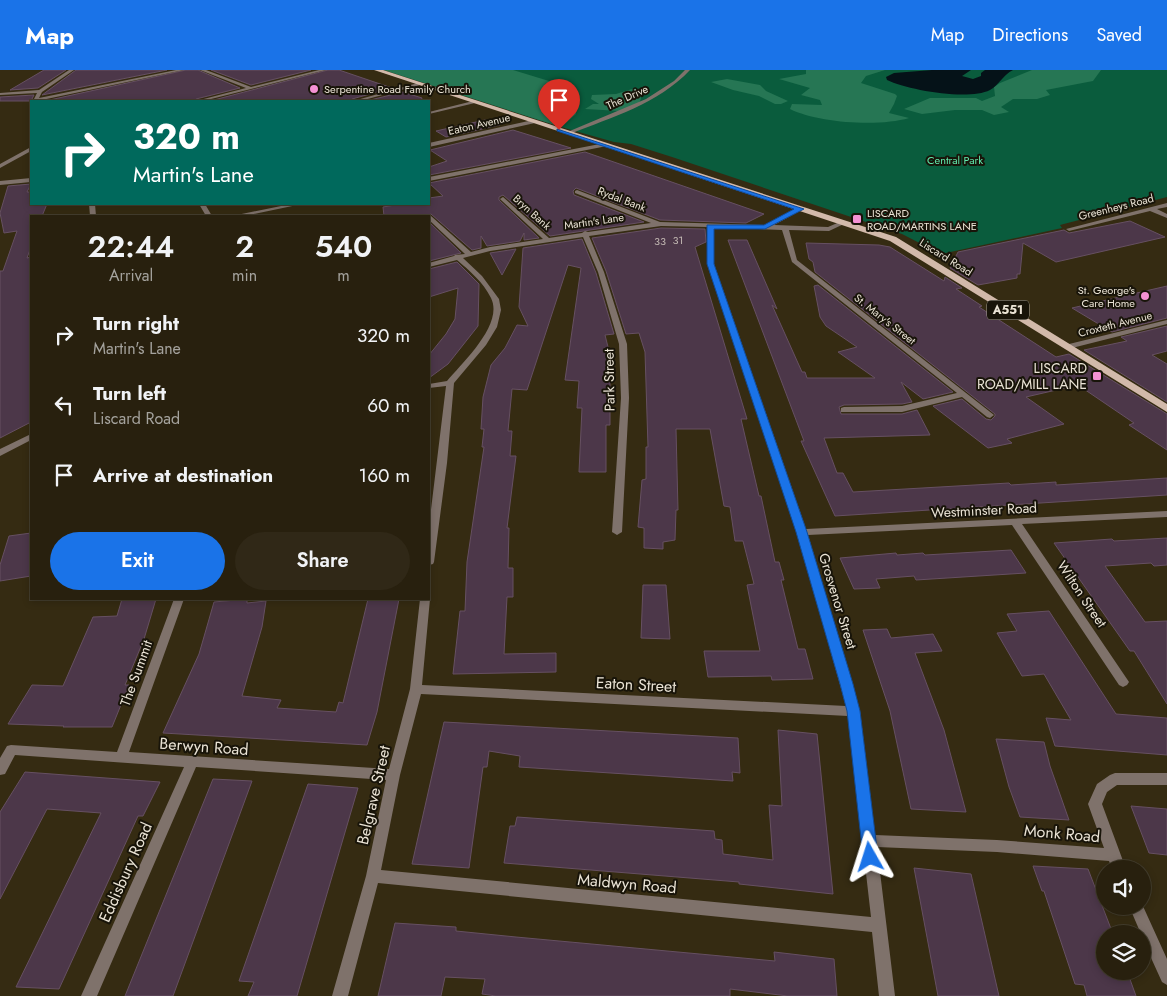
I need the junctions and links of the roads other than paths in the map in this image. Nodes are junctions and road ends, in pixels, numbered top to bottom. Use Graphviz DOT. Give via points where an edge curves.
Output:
graph roads {
  1 [pos="72,70"];
  2 [pos="182,70"];
  3 [pos="202,70"];
  4 [pos="324,70"];
  5 [pos="378,70"];
  6 [pos="688,70"];
  7 [pos="418,84"];
  8 [pos="251,88"];
  9 [pos="40,91"];
  10 [pos="0,94"];
  11 [pos="36,100"];
  12 [pos="41,100"];
  13 [pos="202,100"];
  14 [pos="359,100"];
  15 [pos="473,102"];
  16 [pos="430,113"];
  17 [pos="533,122"];
  18 [pos="568,133"];
  19 [pos="430,145"];
  20 [pos="605,145"];
  21 [pos="30,150"];
  22 [pos="0,166"];
  23 [pos="430,179"];
  24 [pos="30,180"];
  25 [pos="0,183"];
  26 [pos="576,192"];
  27 [pos="503,199"];
  28 [pos="294,205"];
  29 [pos="1167,205"];
  30 [pos="800,209"];
  31 [pos="1151,209"];
  32 [pos="421,210"];
  33 [pos="240,215"];
  34 [pos="428,215"];
  35 [pos="1167,216"];
  36 [pos="430,217"];
  37 [pos="844,222"];
  38 [pos="661,224"];
  39 [pos="710,226"];
  40 [pos="765,227"];
  41 [pos="785,228"];
  42 [pos="1069,229"];
  43 [pos="585,234"];
  44 [pos="547,239"];
  45 [pos="468,253"];
  46 [pos="457,256"];
  47 [pos="430,265"];
  48 [pos="1167,322"];
  49 [pos="1068,347"];
  50 [pos="450,383"];
  51 [pos="430,386"];
  52 [pos="963,394"];
  53 [pos="1167,409"];
  54 [pos="844,410"];
  55 [pos="990,415"];
  56 [pos="30,438"];
  57 [pos="0,453"];
  58 [pos="1167,514"];
  59 [pos="1016,522"];
  60 [pos="617,532"];
  61 [pos="802,532"];
  62 [pos="430,554"];
  63 [pos="179,600"];
  64 [pos="424,600"];
  65 [pos="1123,682"];
  66 [pos="416,689"];
  67 [pos="854,711"];
  68 [pos="121,757"];
  69 [pos="192,762"];
  70 [pos="0,770"];
  71 [pos="394,775"];
  72 [pos="1167,779"];
  73 [pos="869,840"];
  74 [pos="1113,855"];
  75 [pos="1116,860"];
  76 [pos="372,876"];
  77 [pos="1140,915"];
  78 [pos="878,925"];
  79 [pos="1167,977"];
  80 [pos="89,996"];
  81 [pos="340,996"];
  82 [pos="887,996"];
  1 -- 9 [label="street"];
  2 -- 12 [label="street"];
  3 -- 8 [label="street"];
  4 -- 8 [label="street"];
  5 -- 7 [label="main road, Liscard Road / A551"];
  6 -- 18 [label="street, The Drive" via="680,80 650,99"];
  7 -- 14 [label="street"];
  7 -- 15 [label="main road, Liscard Road / A551"];
  8 -- 13 [label="street"];
  9 -- 10 [label="street"];
  9 -- 11 [label="street"];
  15 -- 16 [label="street"];
  15 -- 17 [label="main road, Liscard Road / A551"];
  17 -- 18 [label="main road, Liscard Road / A551"];
  17 -- 19 [label="street, Eaton Avenue"];
  18 -- 20 [label="main road, Liscard Road / A551"];
  20 -- 23 [label="street"];
  20 -- 30 [label="main road, Liscard Road / A551"];
  21 -- 22 [label="street"];
  24 -- 25 [label="street"];
  26 -- 38 [label="street, Rydal Bank"];
  27 -- 44 [label="street, Bryn Bank"];
  28 -- 33 [label="street"];
  29 -- 31 [label="street, Greenheys Road"];
  30 -- 37 [label="main road, Liscard Road / A551"];
  30 -- 40 [label="street, Martin's Lane"];
  31 -- 35 [label="street"];
  31 -- 42 [label="street, Greenheys Road"];
  32 -- 34 [label="street"];
  36 -- 45 [label="street"];
  37 -- 41 [label="street, Martin's Lane" via="830,229"];
  37 -- 49 [label="main road, Liscard Road / A551" via="906,246"];
  38 -- 39 [label="street, Martin's Lane"];
  38 -- 43 [label="street, Martin's Lane"];
  39 -- 40 [label="street, Martin's Lane"];
  39 -- 61 [label="street, Grosvenor Street" via="711,264"];
  40 -- 41 [label="street, Martin's Lane"];
  41 -- 52 [label="street, St. Mary's Street" via="794,261"];
  43 -- 44 [label="street, Martin's Lane"];
  43 -- 60 [label="street, Park Street" via="601,272 623,344 625,398"];
  44 -- 45 [label="street, Martin's Lane"];
  45 -- 46 [label="street, Martin's Lane"];
  46 -- 47 [label="street, Martin's Lane"];
  46 -- 50 [label="street" via="480,277 495,299 497,310 493,327 482,345"];
  48 -- 49 [label="street, Croxteth Avenue"];
  49 -- 53 [label="main road, Liscard Road / A551"];
  50 -- 51 [label="street"];
  50 -- 62 [label="street"];
  52 -- 54 [label="street" via="902,409"];
  52 -- 55 [label="street, St. Mary's Street"];
  56 -- 57 [label="street"];
  58 -- 59 [label="street, Westminster Road"];
  59 -- 61 [label="street, Westminster Road"];
  59 -- 65 [label="street, Wilton Street"];
  61 -- 67 [label="street, Grosvenor Street"];
  63 -- 68 [label="street, The Summit"];
  64 -- 66 [label="street, Belgrave Street"];
  66 -- 67 [label="street, Eaton Street"];
  66 -- 71 [label="street, Belgrave Street"];
  67 -- 73 [label="street, Grosvenor Street"];
  68 -- 69 [label="street, Berwyn Road"];
  68 -- 70 [label="street, Berwyn Road" via="11,750"];
  69 -- 71 [label="street, Berwyn Road"];
  69 -- 80 [label="street, Eddisbury Road"];
  71 -- 76 [label="street, Belgrave Street"];
  72 -- 74 [label="street, Monk Road" via="1115,779 1102,788 1095,804"];
  73 -- 74 [label="street, Monk Road"];
  73 -- 78 [label="street, Grosvenor Street"];
  74 -- 75 [label="street"];
  76 -- 78 [label="street, Maldwyn Road"];
  76 -- 81 [label="street, Belgrave Street"];
  77 -- 79 [label="street"];
  78 -- 82 [label="street, Grosvenor Street"];
}
